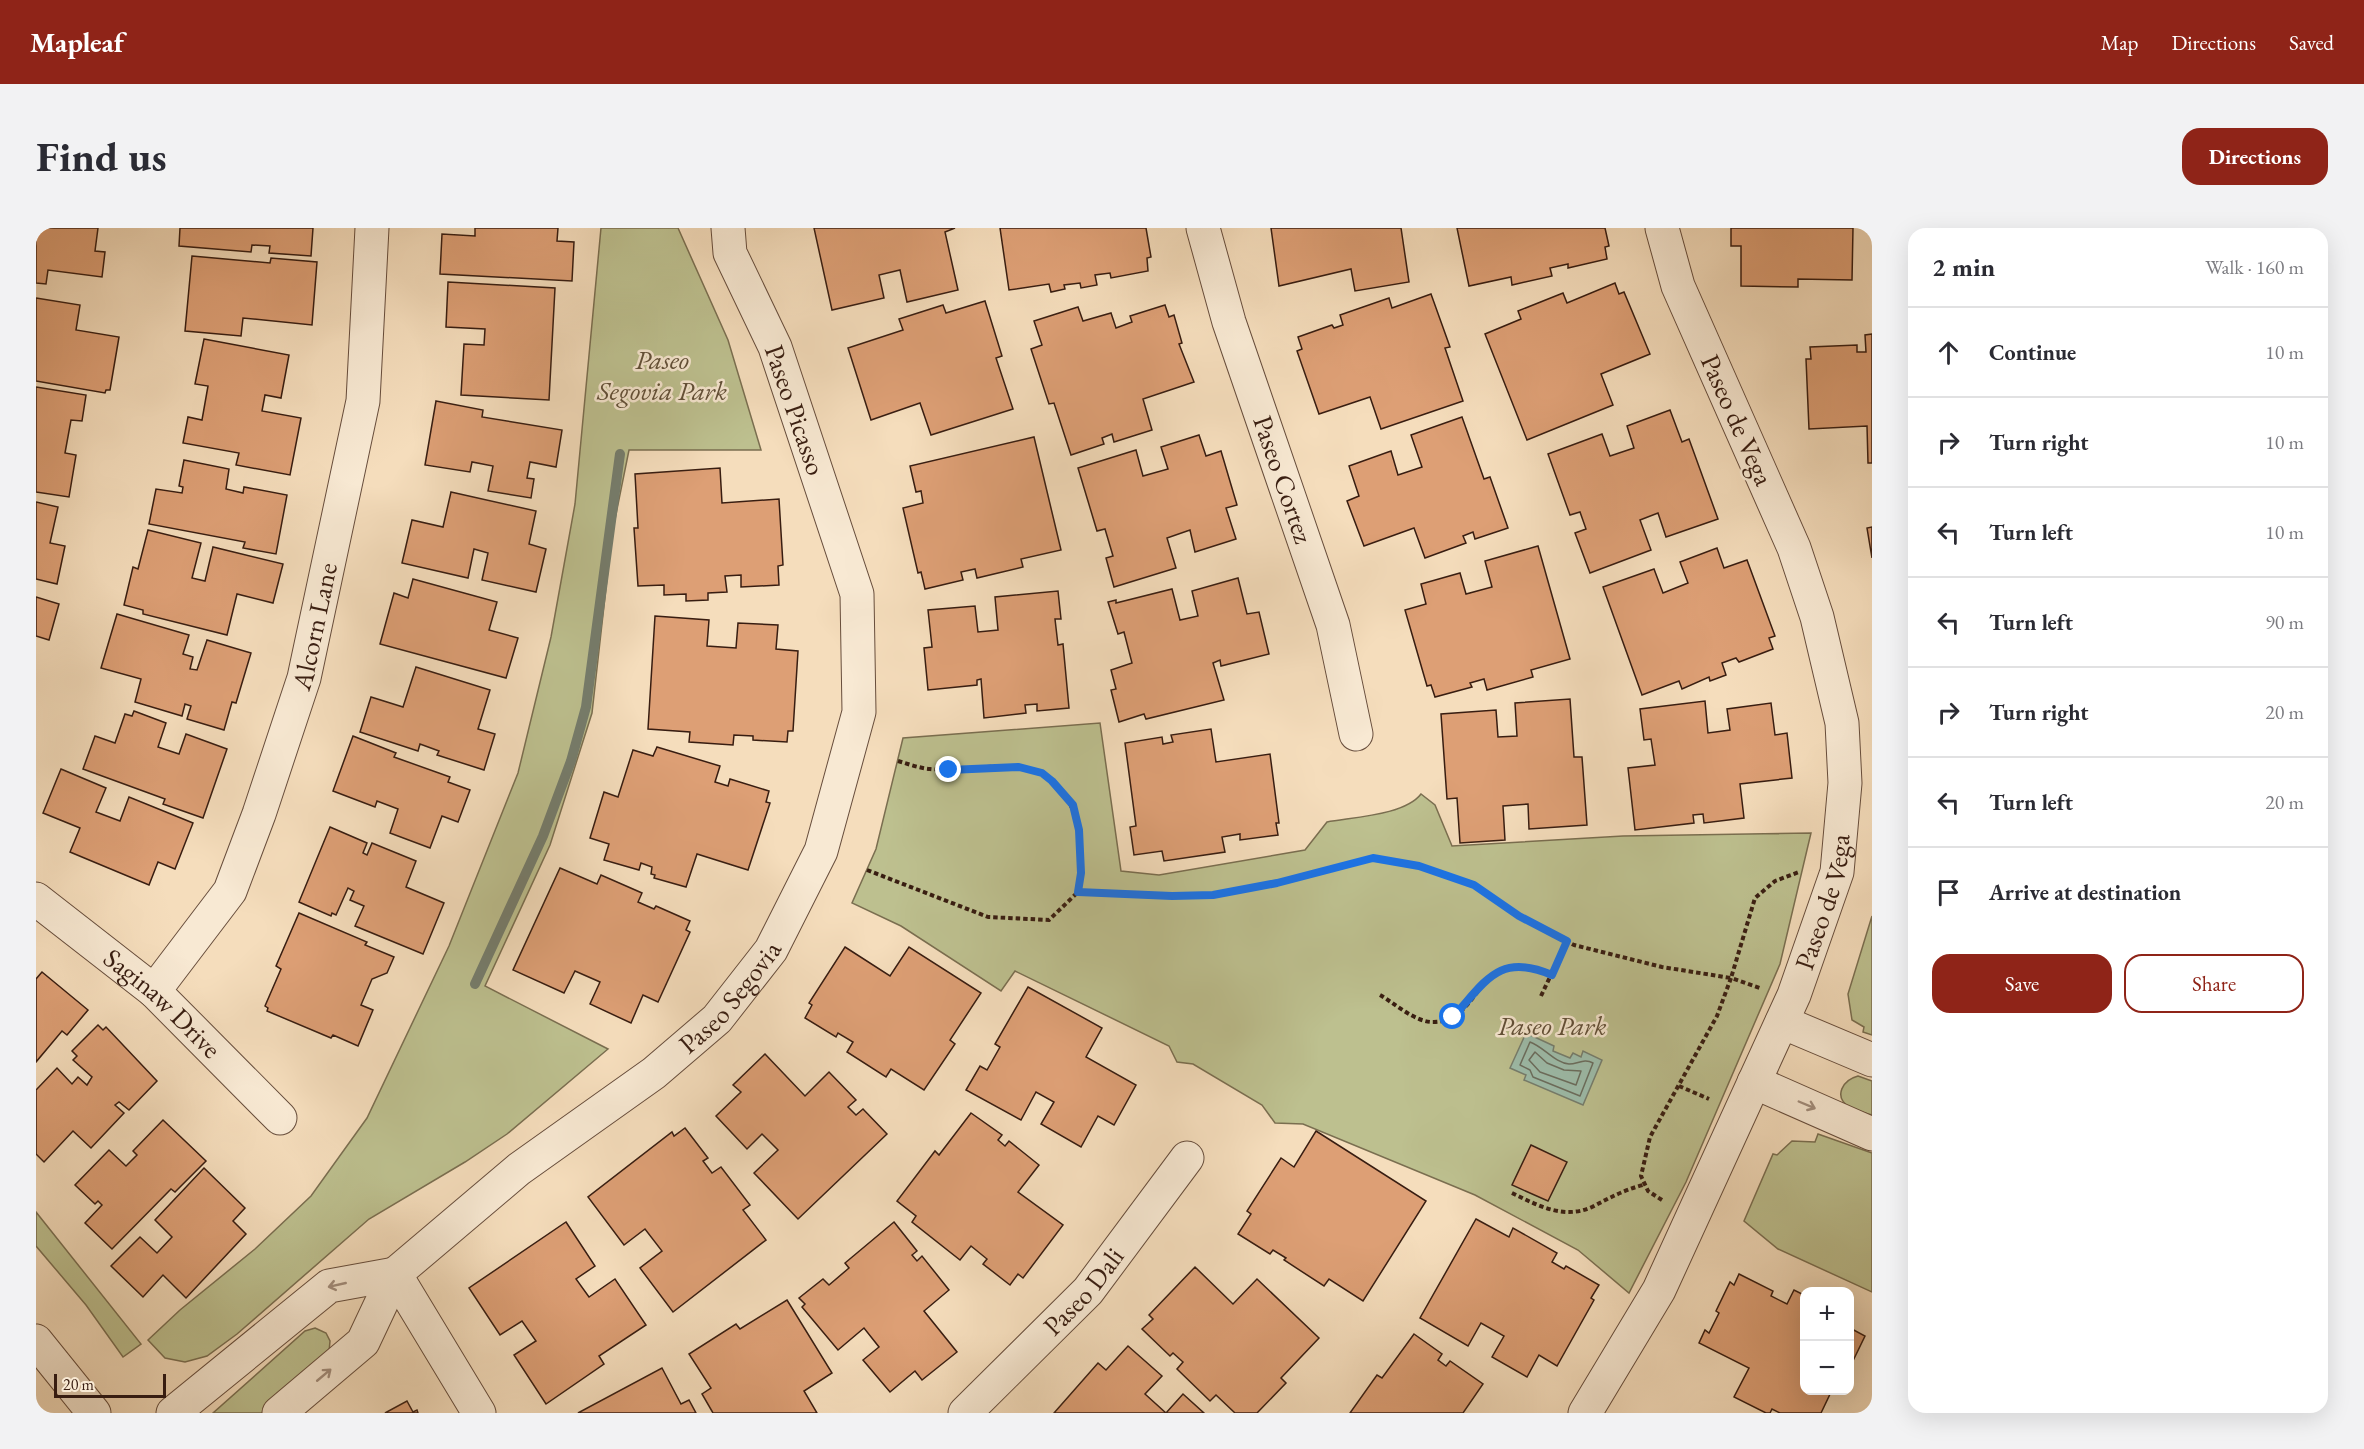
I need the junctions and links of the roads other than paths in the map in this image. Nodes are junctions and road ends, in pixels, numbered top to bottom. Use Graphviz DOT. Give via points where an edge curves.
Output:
graph roads {
  1 [pos="372,228"];
  2 [pos="728,228"];
  3 [pos="1203,228"];
  4 [pos="1662,228"];
  5 [pos="857,594"];
  6 [pos="1356,734"];
  7 [pos="36,899"];
  8 [pos="154,991"];
  9 [pos="1782,1022"];
  10 [pos="1872,1060"];
  11 [pos="1754,1082"];
  12 [pos="280,1118"];
  13 [pos="1872,1134"];
  14 [pos="1187,1158"];
  15 [pos="395,1274"];
  16 [pos="36,1341"];
  17 [pos="94,1413"];
  18 [pos="173,1413"];
  19 [pos="279,1413"];
  20 [pos="479,1413"];
  21 [pos="965,1413"];
  22 [pos="1585,1413"];
  1 -- 8 [label="street, Alcorn Lane" via="363,401 304,678 230,891"];
  2 -- 5 [label="street, Paseo Picasso" via="730,253 775,347"];
  3 -- 6 [label="street, Paseo Cortez" via="1229,322 1333,625"];
  4 -- 9 [label="street, Paseo de Vega" via="1678,286 1794,548 1817,617 1842,723 1845,783 1837,872"];
  5 -- 15 [label="street, Paseo Segovia" via="859,712 820,851 771,950 717,1019 699,1035 654,1073 519,1169"];
  7 -- 8 [label="street, Saginaw Drive"];
  8 -- 12 [label="street, Saginaw Drive"];
  9 -- 10 [label="street"];
  9 -- 11 [label="street, Paseo de Vega"];
  11 -- 13 [label="street, one-way"];
  11 -- 22 [label="street, Paseo de Vega" via="1659,1290"];
  14 -- 21 [label="street, Paseo Dali" via="1088,1291"];
  15 -- 18 [label="street, Paseo Segovia, one-way" via="329,1286"];
  19 -- 15 [label="street, Paseo Segovia, one-way" via="363,1342"];
  15 -- 20 [label="street"];
  16 -- 17 [label="street"];
}
